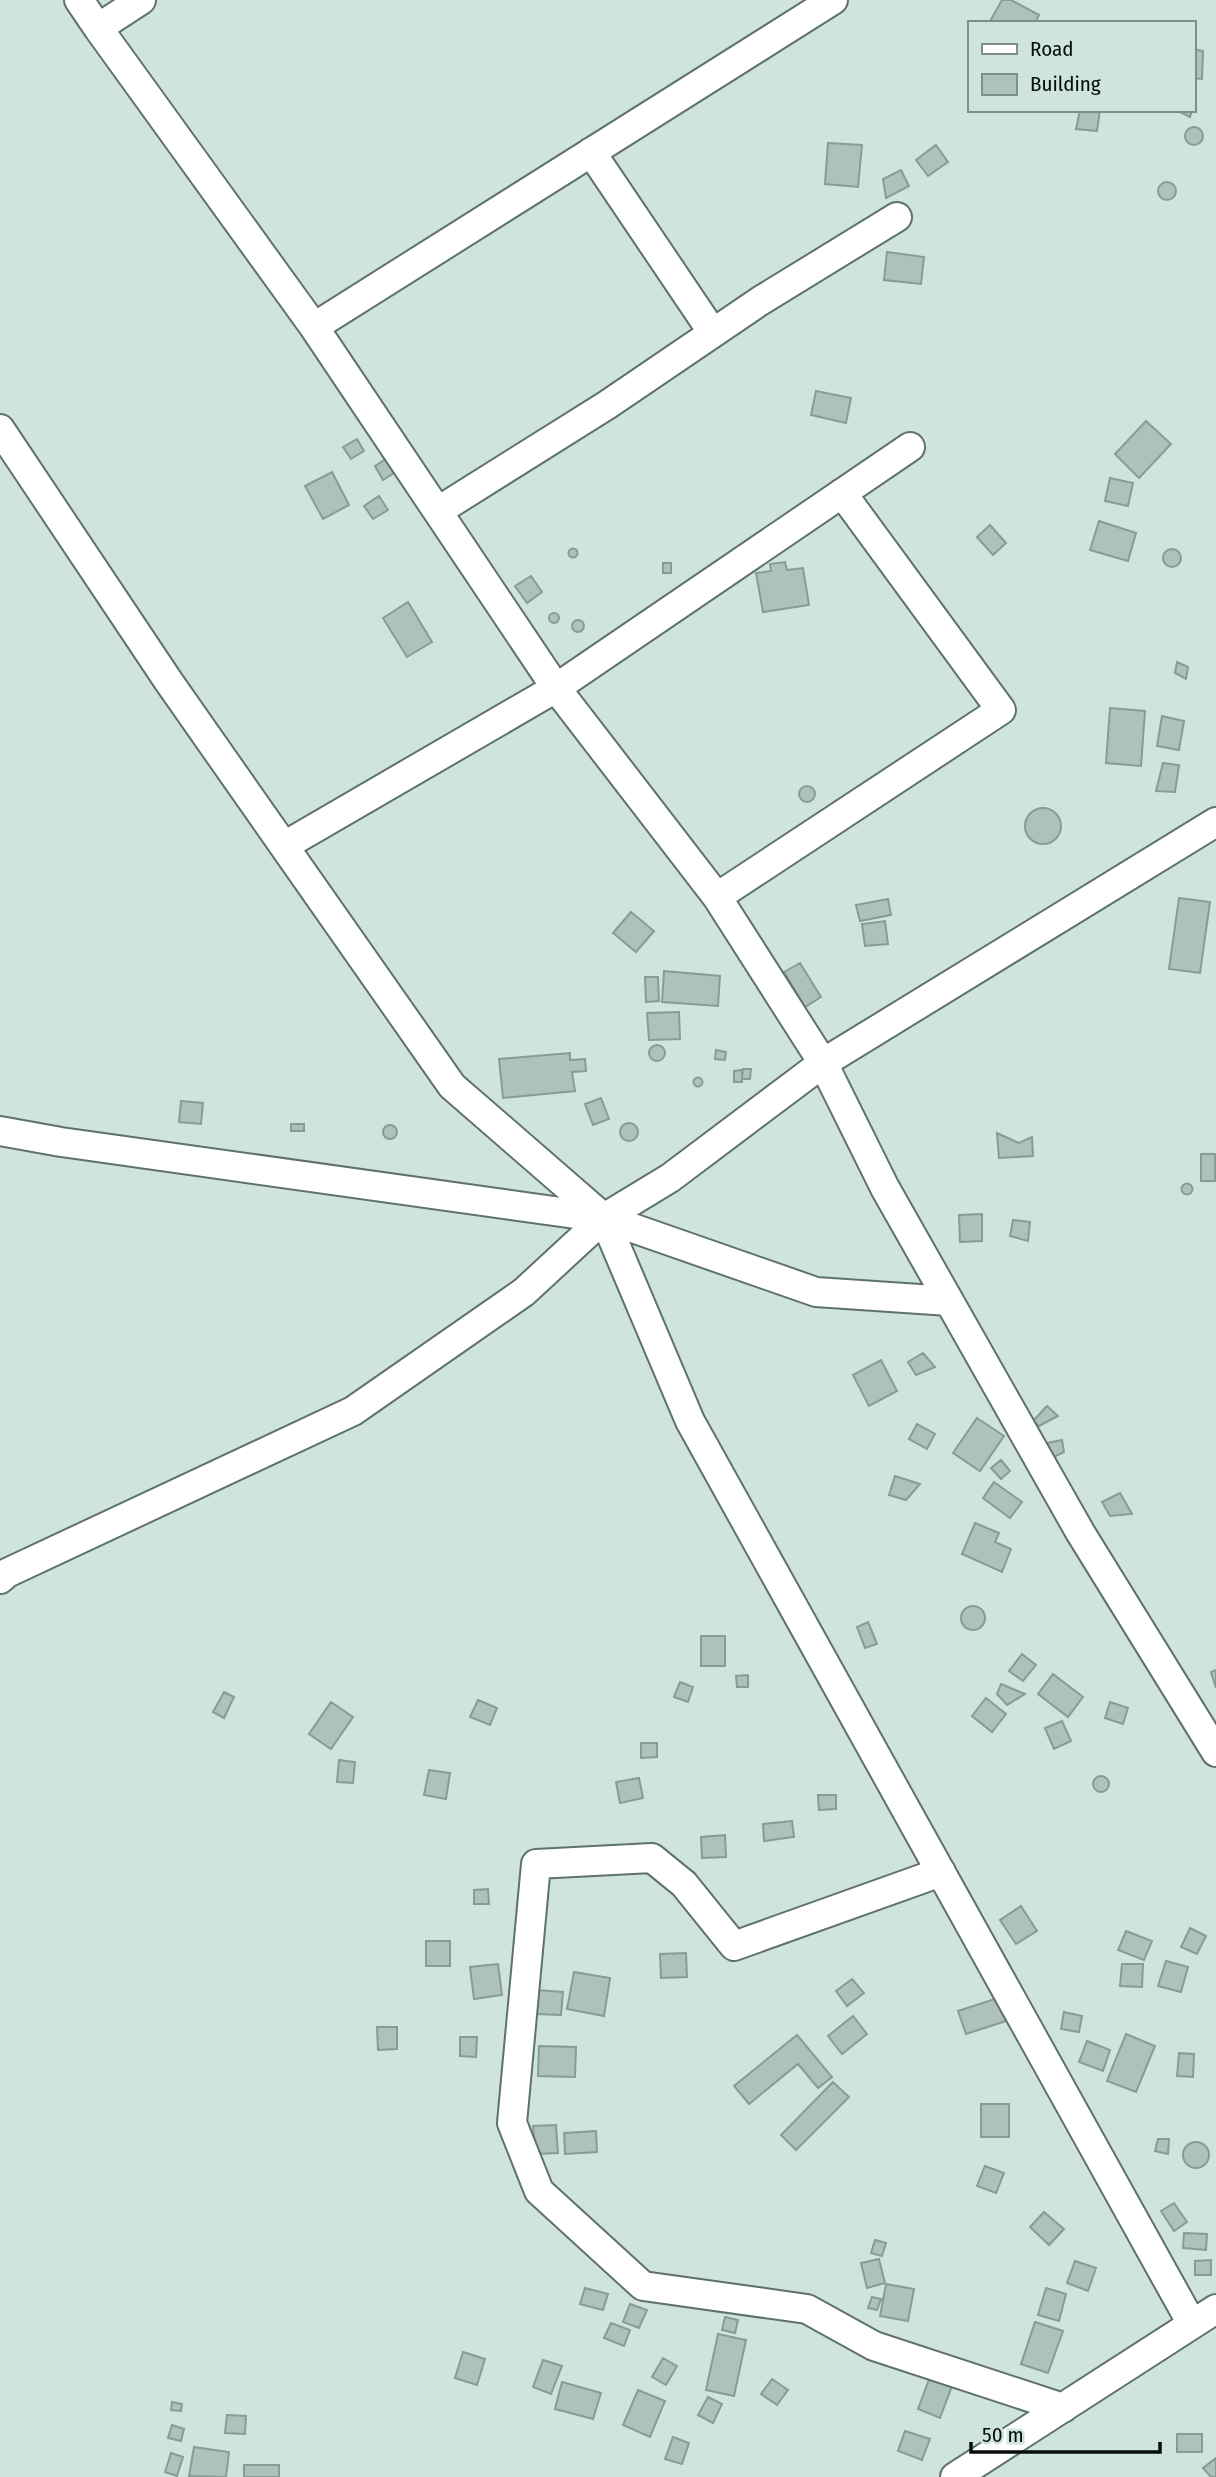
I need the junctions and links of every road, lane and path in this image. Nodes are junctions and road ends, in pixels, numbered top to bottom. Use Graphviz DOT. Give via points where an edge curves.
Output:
graph roads {
  1 [pos="79,0"];
  2 [pos="141,0"];
  3 [pos="833,0"];
  4 [pos="98,28"];
  5 [pos="591,152"];
  6 [pos="897,217"];
  7 [pos="314,327"];
  8 [pos="713,333"];
  9 [pos="0,429"];
  10 [pos="911,447"];
  11 [pos="842,493"];
  12 [pos="438,511"];
  13 [pos="556,688"];
  14 [pos="1216,822"];
  15 [pos="284,846"];
  16 [pos="717,897"];
  17 [pos="823,1063"];
  18 [pos="0,1131"];
  19 [pos="604,1218"];
  20 [pos="949,1301"];
  21 [pos="0,1578"];
  22 [pos="1216,1752"];
  23 [pos="941,1872"];
  24 [pos="1216,2309"];
  25 [pos="1192,2324"];
  26 [pos="1063,2408"];
  27 [pos="955,2477"];
  1 -- 4 [label="street"];
  2 -- 4 [label="street"];
  3 -- 5 [label="street"];
  4 -- 7 [label="street"];
  5 -- 7 [label="street"];
  5 -- 8 [label="street"];
  6 -- 8 [label="street"];
  7 -- 12 [label="street"];
  8 -- 12 [label="street"];
  9 -- 15 [label="street"];
  10 -- 11 [label="street"];
  11 -- 13 [label="street"];
  11 -- 16 [label="street" via="1000,710"];
  12 -- 13 [label="street"];
  13 -- 15 [label="street"];
  13 -- 16 [label="street"];
  14 -- 17 [label="street"];
  15 -- 19 [label="street" via="452,1086"];
  16 -- 17 [label="street"];
  17 -- 19 [label="street" via="670,1178"];
  17 -- 20 [label="street" via="885,1188"];
  18 -- 19 [label="street"];
  19 -- 20 [label="street" via="816,1292"];
  19 -- 21 [label="street" via="524,1292 353,1411"];
  19 -- 23 [label="street" via="690,1421"];
  20 -- 22 [label="street" via="1080,1532"];
  23 -- 25 [label="street"];
  23 -- 26 [label="street" via="734,1946 684,1884 652,1858 536,1864 512,2123 539,2191 643,2286 807,2309 874,2346"];
  24 -- 25 [label="street"];
  25 -- 26 [label="street"];
  26 -- 27 [label="street"];
}
